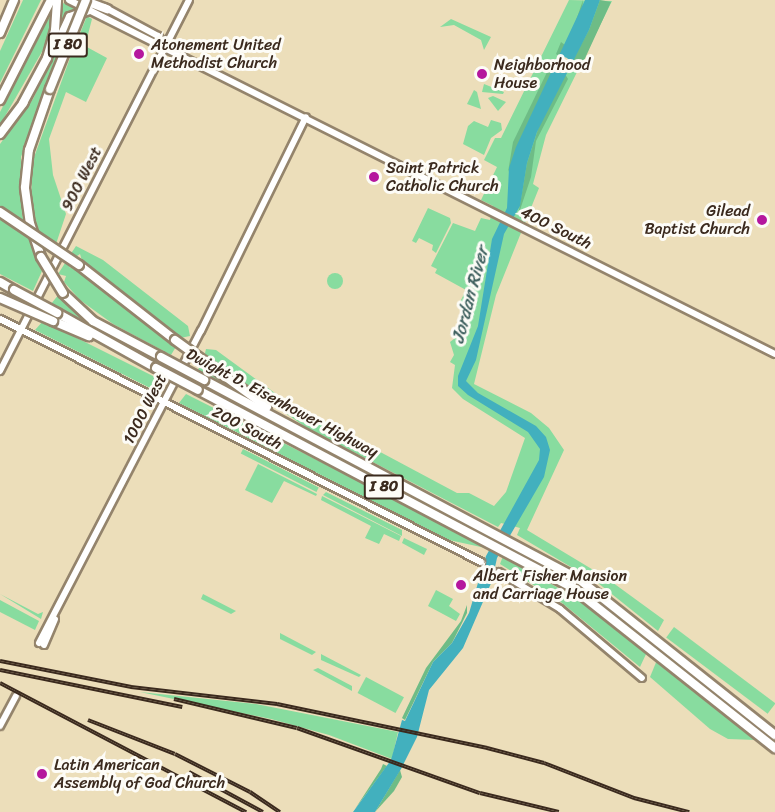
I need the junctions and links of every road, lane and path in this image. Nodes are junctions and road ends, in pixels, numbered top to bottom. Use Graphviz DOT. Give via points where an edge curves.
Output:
graph roads {
  1 [pos="14,0"];
  2 [pos="51,0"];
  3 [pos="57,0"];
  4 [pos="69,0"];
  5 [pos="86,0"];
  6 [pos="189,0"];
  7 [pos="107,9"];
  8 [pos="89,10"];
  9 [pos="0,33"];
  10 [pos="165,45"];
  11 [pos="47,58"];
  12 [pos="0,100"];
  13 [pos="306,117"];
  14 [pos="0,134"];
  15 [pos="0,212"];
  16 [pos="0,282"];
  17 [pos="0,298"];
  18 [pos="55,317"];
  19 [pos="0,319"];
  20 [pos="21,330"];
  21 [pos="775,354"];
  22 [pos="0,371"];
  23 [pos="164,401"];
  24 [pos="308,433"];
  25 [pos="481,562"];
  26 [pos="499,572"];
  27 [pos="42,644"];
  28 [pos="642,678"];
  29 [pos="15,696"];
  30 [pos="0,726"];
  31 [pos="772,732"];
  32 [pos="775,748"];
  1 -- 9 [label="highway"];
  2 -- 12 [label="highway"];
  3 -- 11 [label="highway" via="55,30"];
  4 -- 8 [label="street, 400 South"];
  5 -- 7 [label="highway"];
  5 -- 24 [label="highway, Dwight D. Eisenhower Highway / I 80, bridge" via="28,150 25,187 33,238 41,257 63,293 93,321"];
  6 -- 10 [label="street, 900 West"];
  7 -- 10 [label="street, 400 South" via="158,36"];
  8 -- 10 [label="street, 400 South"];
  8 -- 11 [label="highway" via="70,17"];
  10 -- 13 [label="street, 400 South"];
  10 -- 20 [label="street, 900 West"];
  11 -- 14 [label="highway" via="23,103"];
  13 -- 21 [label="street, 400 South"];
  13 -- 23 [label="street, 1000 West"];
  15 -- 24 [label="highway, bridge" via="33,231 175,340"];
  16 -- 18 [label="highway, bridge"];
  17 -- 18 [label="highway, bridge"];
  18 -- 32 [label="highway, Dwight D. Eisenhower Highway / I 80, bridge" via="573,588"];
  19 -- 20 [label="street, 200 South"];
  20 -- 22 [label="street, 900 West"];
  20 -- 23 [label="street, 200 South"];
  23 -- 25 [label="street, 200 South"];
  23 -- 27 [label="street, 1000 West"];
  24 -- 31 [label="highway, Dwight D. Eisenhower Highway / I 80" via="580,580"];
  26 -- 28 [label="street" via="560,609"];
  29 -- 30 [label="street"];
}
